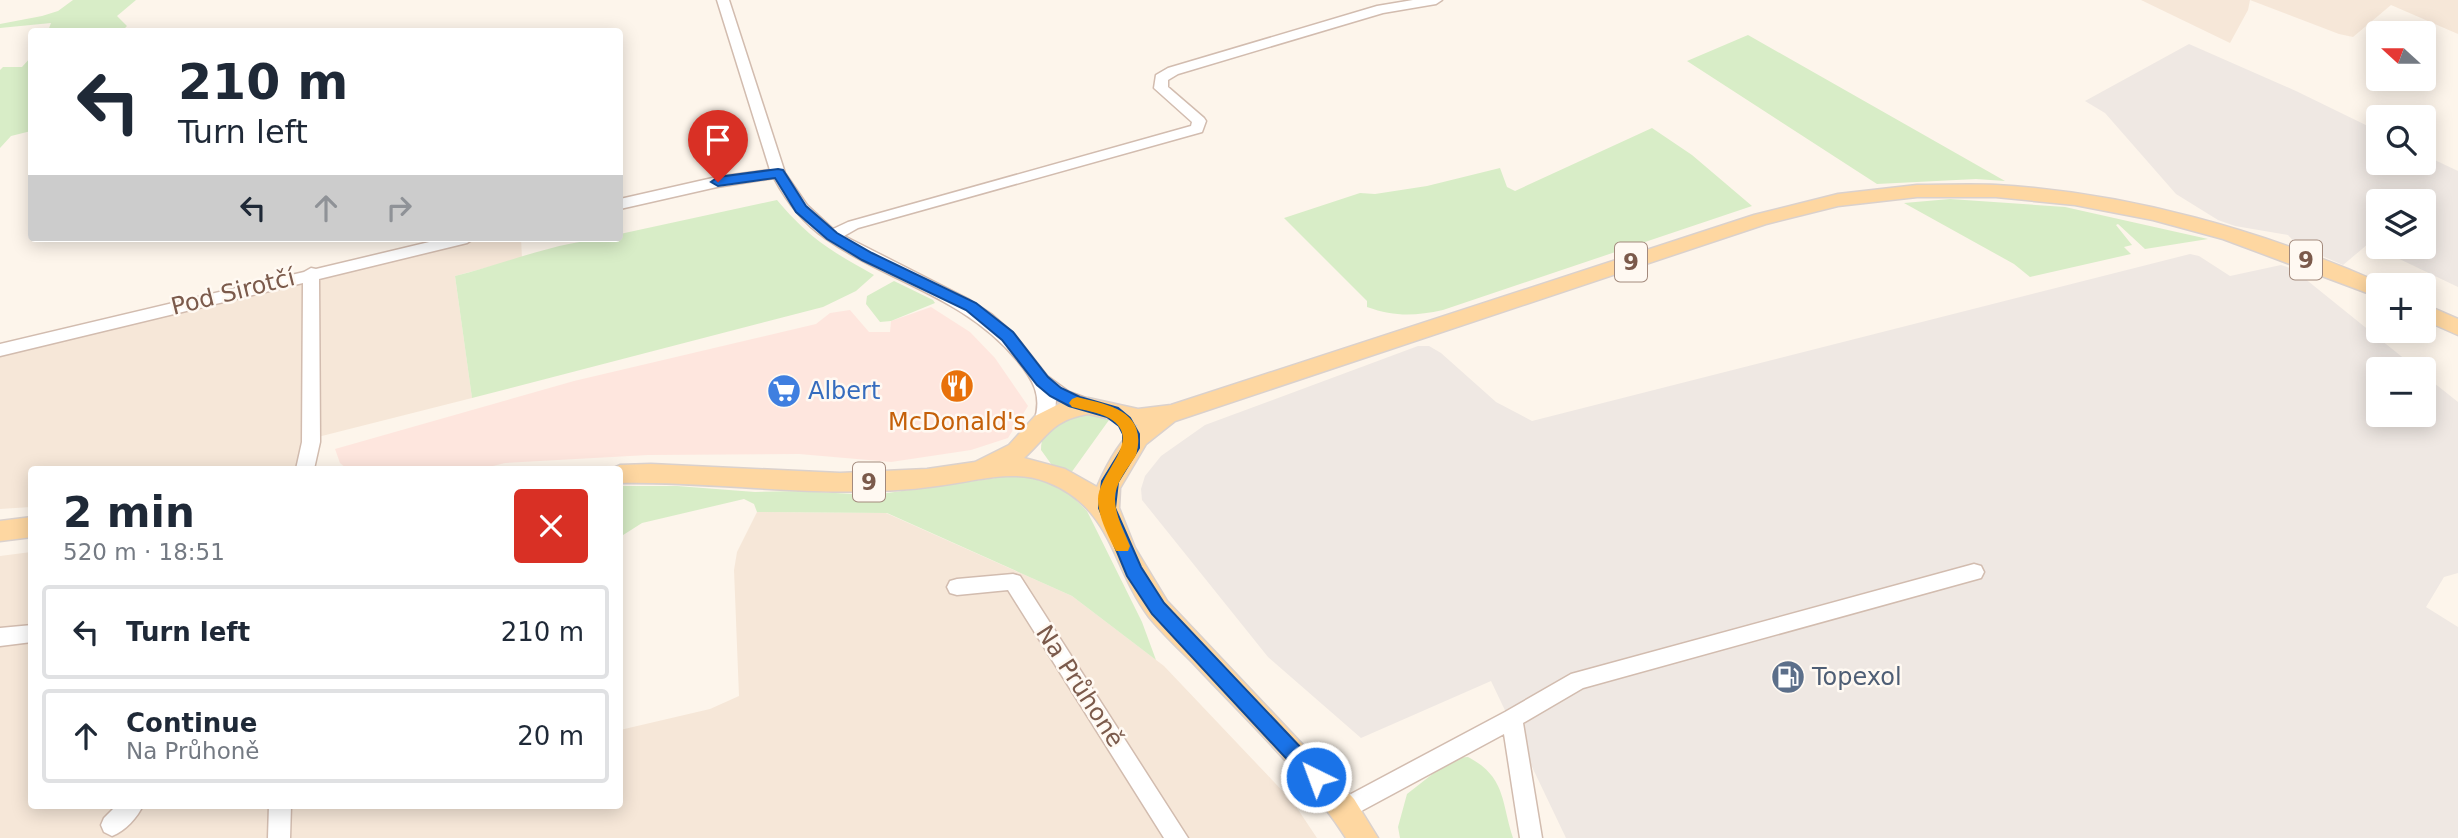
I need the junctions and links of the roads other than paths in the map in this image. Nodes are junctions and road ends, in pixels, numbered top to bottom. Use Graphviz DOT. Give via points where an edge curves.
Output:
graph roads {
  1 [pos="723,0"];
  2 [pos="1436,0"];
  3 [pos="778,173"];
  4 [pos="623,203"];
  5 [pos="832,236"];
  6 [pos="449,242"];
  7 [pos="311,273"];
  8 [pos="2366,285"];
  9 [pos="2436,317"];
  10 [pos="2458,328"];
  11 [pos="0,350"];
  12 [pos="1042,381"];
  13 [pos="1088,406"];
  14 [pos="1113,412"];
  15 [pos="1172,413"];
  16 [pos="1039,427"];
  17 [pos="1125,458"];
  18 [pos="306,466"];
  19 [pos="980,470"];
  20 [pos="623,474"];
  21 [pos="1055,477"];
  22 [pos="1110,517"];
  23 [pos="28,528"];
  24 [pos="0,531"];
  25 [pos="1974,572"];
  26 [pos="957,587"];
  27 [pos="28,634"];
  28 [pos="0,637"];
  29 [pos="1512,719"];
  30 [pos="128,809"];
  31 [pos="280,809"];
  32 [pos="1344,809"];
  33 [pos="112,825"];
  34 [pos="279,838"];
  35 [pos="1177,838"];
  36 [pos="1363,838"];
  37 [pos="1531,838"];
  1 -- 3 [label="street"];
  2 -- 5 [label="street" via="1387,8 1173,71 1161,78 1160,84 1199,121 1197,129 853,225"];
  3 -- 4 [label="street"];
  3 -- 5 [label="street" via="801,209"];
  5 -- 12 [label="street" via="985,316 1008,336"];
  6 -- 7 [label="street, Pod Sirotčí"];
  7 -- 11 [label="street, Pod Sirotčí"];
  7 -- 18 [label="street" via="311,442"];
  8 -- 15 [label="main road, 9" via="2259,244 2138,211 2007,192 1883,193 1761,219"];
  9 -- 10 [label="main road"];
  12 -- 13 [label="street" via="1063,397"];
  12 -- 16 [label="street" via="1048,397"];
  13 -- 14 [label="main road, 9"];
  13 -- 16 [label="main road, 9" via="1063,410"];
  14 -- 15 [label="main road, 9" via="1138,417"];
  14 -- 17 [label="main road" via="1129,428"];
  15 -- 17 [label="main road, 9" via="1146,430"];
  16 -- 19 [label="main road, 9" via="1006,459"];
  16 -- 21 [label="main road" via="1033,454"];
  17 -- 21 [label="main road, 9" via="1093,480"];
  17 -- 22 [label="main road" via="1108,488"];
  19 -- 20 [label="main road, 9" via="914,480 830,483"];
  19 -- 21 [label="main road, 9" via="1024,467"];
  21 -- 22 [label="main road" via="1090,494"];
  22 -- 32 [label="main road" via="1133,570 1158,609"];
  23 -- 24 [label="main road"];
  25 -- 29 [label="street" via="1578,680"];
  26 -- 35 [label="street, Na Průhoně" via="1013,582"];
  27 -- 28 [label="street"];
  29 -- 32 [label="street"];
  29 -- 37 [label="street"];
  30 -- 33 [label="street"];
  31 -- 34 [label="street"];
  32 -- 36 [label="main road"];
}
